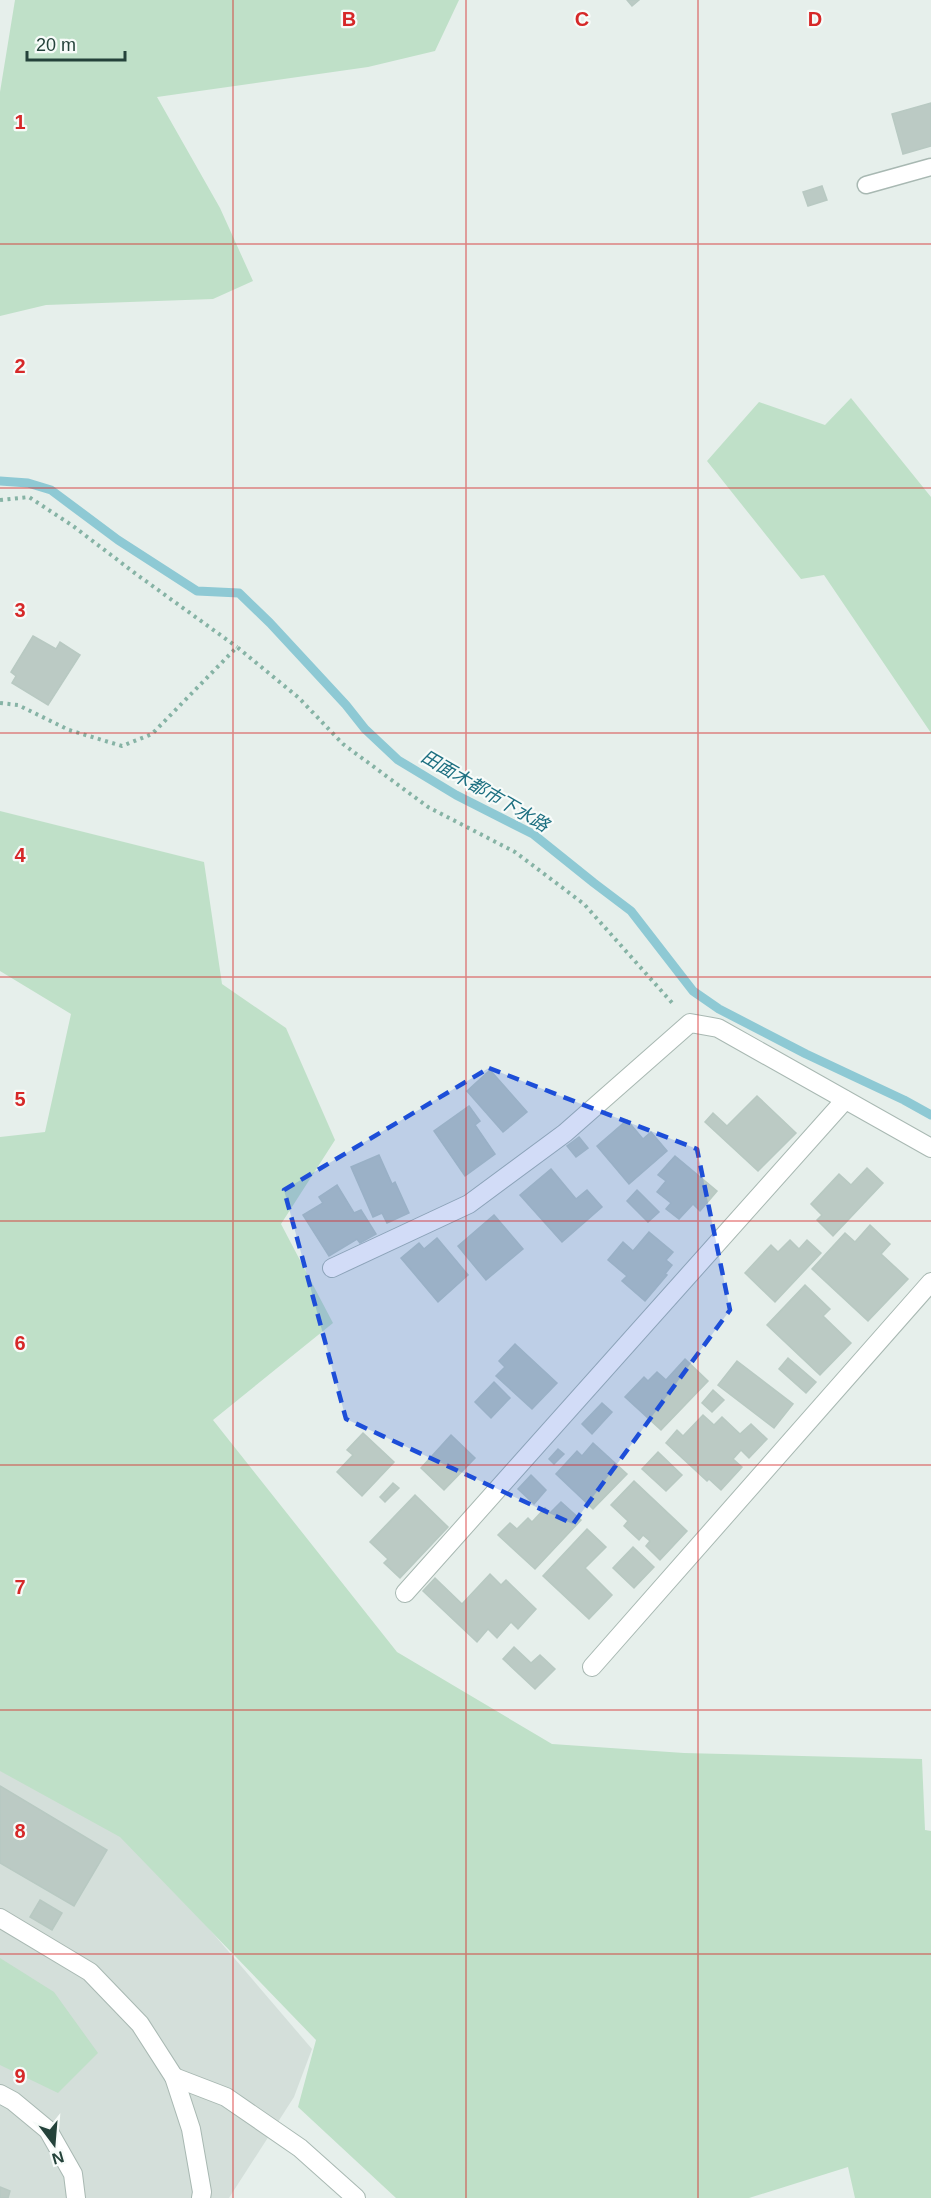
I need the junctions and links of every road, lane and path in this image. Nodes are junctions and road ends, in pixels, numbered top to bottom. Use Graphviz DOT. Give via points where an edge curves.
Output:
graph roads {
  1 [pos="931,167"];
  2 [pos="866,185"];
  3 [pos="0,500"];
  4 [pos="237,647"];
  5 [pos="0,703"];
  6 [pos="690,1023"];
  7 [pos="845,1100"];
  8 [pos="931,1148"];
  9 [pos="332,1268"];
  10 [pos="931,1282"];
  11 [pos="405,1593"];
  12 [pos="592,1666"];
  13 [pos="0,1918"];
  14 [pos="174,2077"];
  15 [pos="0,2094"];
  16 [pos="76,2198"];
  17 [pos="201,2198"];
  18 [pos="356,2198"];
  1 -- 2 [label="lane"];
  3 -- 4 [label="path" via="29,497"];
  4 -- 5 [label="path" via="152,734 122,746 69,730 18,705"];
  4 -- 6 [label="path" via="299,698 352,751 428,807 515,852 584,904"];
  6 -- 7 [label="street" via="718,1028"];
  6 -- 9 [label="street" via="565,1133 469,1204"];
  7 -- 8 [label="street"];
  7 -- 11 [label="street"];
  10 -- 12 [label="street"];
  13 -- 14 [label="street" via="90,1972 140,2024"];
  14 -- 17 [label="street" via="191,2129"];
  14 -- 18 [label="street" via="226,2097 300,2148"];
  15 -- 16 [label="street" via="48,2130 73,2175"];
}
